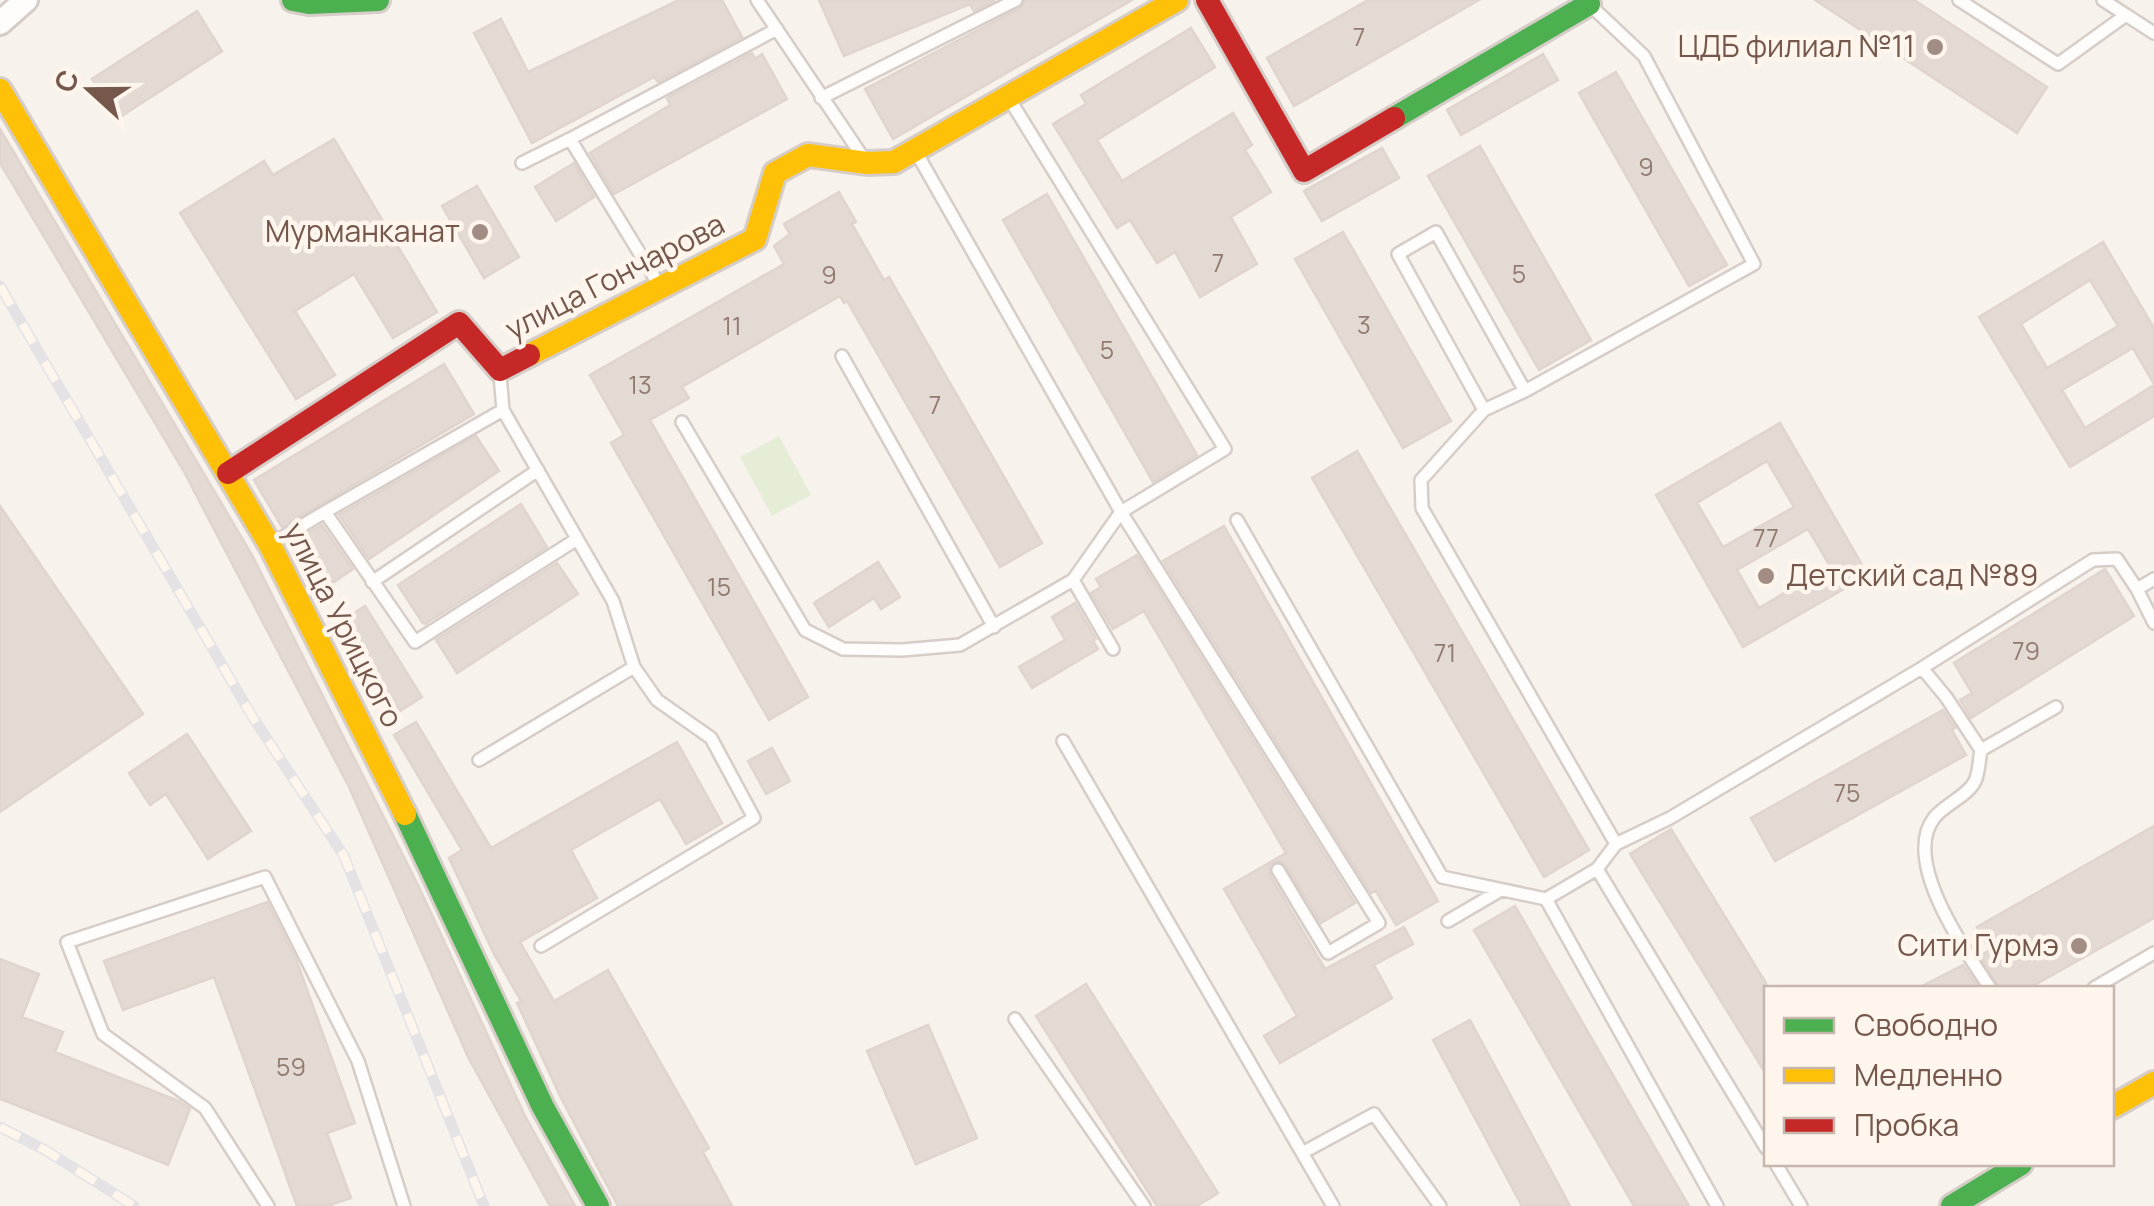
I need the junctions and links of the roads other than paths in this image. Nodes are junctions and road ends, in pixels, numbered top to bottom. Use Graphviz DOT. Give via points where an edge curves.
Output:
graph roads {
  1 [pos="26,0"];
  2 [pos="378,0"];
  3 [pos="757,0"];
  4 [pos="1016,0"];
  5 [pos="1177,0"];
  6 [pos="1207,0"];
  7 [pos="1959,0"];
  8 [pos="2103,0"];
  9 [pos="301,1"];
  10 [pos="1588,2"];
  11 [pos="2126,15"];
  12 [pos="0,23"];
  13 [pos="776,29"];
  14 [pos="2154,33"];
  15 [pos="0,90"];
  16 [pos="1008,97"];
  17 [pos="821,98"];
  18 [pos="570,139"];
  19 [pos="915,150"];
  20 [pos="522,163"];
  21 [pos="867,163"];
  22 [pos="661,289"];
  23 [pos="842,356"];
  24 [pos="500,370"];
  25 [pos="1525,392"];
  26 [pos="502,410"];
  27 [pos="1484,410"];
  28 [pos="682,422"];
  29 [pos="538,470"];
  30 [pos="228,474"];
  31 [pos="326,512"];
  32 [pos="1121,512"];
  33 [pos="1237,520"];
  34 [pos="577,540"];
  35 [pos="270,544"];
  36 [pos="2154,579"];
  37 [pos="1073,580"];
  38 [pos="372,582"];
  39 [pos="2137,588"];
  40 [pos="2154,623"];
  41 [pos="994,626"];
  42 [pos="1113,649"];
  43 [pos="634,667"];
  44 [pos="1922,668"];
  45 [pos="2056,707"];
  46 [pos="1063,741"];
  47 [pos="1981,750"];
  48 [pos="479,760"];
  49 [pos="1616,844"];
  50 [pos="1596,869"];
  51 [pos="1278,870"];
  52 [pos="1501,890"];
  53 [pos="1546,900"];
  54 [pos="1448,921"];
  55 [pos="541,946"];
  56 [pos="2154,954"];
  57 [pos="1989,986"];
  58 [pos="2098,986"];
  59 [pos="1014,1019"];
  60 [pos="2154,1083"];
  61 [pos="2114,1107"];
  62 [pos="1764,1145"];
  63 [pos="1302,1153"];
  64 [pos="1777,1166"];
  65 [pos="2018,1166"];
  66 [pos="1799,1202"];
  67 [pos="1961,1204"];
  68 [pos="268,1206"];
  69 [pos="404,1206"];
  70 [pos="598,1206"];
  71 [pos="1144,1206"];
  72 [pos="1332,1206"];
  73 [pos="1440,1206"];
  74 [pos="1717,1206"];
  75 [pos="1784,1206"];
  1 -- 12 [label="street"];
  2 -- 9 [label="street"];
  3 -- 13 [label="lane"];
  4 -- 17 [label="lane"];
  5 -- 16 [label="street, улица Гончарова"];
  6 -- 10 [label="street" via="1304,171"];
  7 -- 11 [label="lane" via="2058,64"];
  8 -- 11 [label="lane"];
  10 -- 25 [label="lane" via="1644,56 1754,264"];
  11 -- 14 [label="lane"];
  13 -- 17 [label="lane"];
  13 -- 18 [label="lane"];
  15 -- 30 [label="street, улица Урицкого"];
  16 -- 19 [label="street, улица Гончарова"];
  16 -- 32 [label="lane" via="1225,449"];
  17 -- 21 [label="lane"];
  18 -- 20 [label="lane"];
  18 -- 22 [label="lane"];
  19 -- 21 [label="street, улица Гончарова" via="894,162"];
  19 -- 32 [label="lane"];
  21 -- 22 [label="street, улица Гончарова" via="808,155 774,173 755,239"];
  22 -- 24 [label="street, улица Гончарова"];
  23 -- 41 [label="lane"];
  24 -- 26 [label="lane"];
  24 -- 30 [label="street, улица Гончарова" via="459,324"];
  25 -- 27 [label="lane"];
  25 -- 27 [label="lane" via="1436,232 1398,254"];
  26 -- 29 [label="lane"];
  26 -- 31 [label="lane"];
  27 -- 49 [label="lane" via="1421,480 1422,508"];
  28 -- 41 [label="lane" via="806,630 843,649 902,650 960,645"];
  29 -- 34 [label="lane"];
  29 -- 38 [label="lane"];
  30 -- 35 [label="street, улица Урицкого"];
  31 -- 35 [label="lane"];
  31 -- 38 [label="lane"];
  32 -- 37 [label="lane"];
  32 -- 51 [label="lane" via="1379,923 1328,953"];
  33 -- 52 [label="lane" via="1442,877"];
  34 -- 38 [label="lane" via="415,642"];
  34 -- 43 [label="lane" via="613,600"];
  35 -- 70 [label="street, улица Урицкого"];
  36 -- 39 [label="lane"];
  37 -- 41 [label="lane"];
  37 -- 42 [label="lane"];
  39 -- 40 [label="lane"];
  39 -- 44 [label="lane" via="2117,559 2092,560"];
  43 -- 48 [label="lane"];
  43 -- 55 [label="lane" via="657,700 710,738 754,818"];
  44 -- 47 [label="lane"];
  44 -- 49 [label="lane"];
  45 -- 47 [label="lane"];
  46 -- 63 [label="lane"];
  47 -- 57 [label="lane" via="1975,783 1932,819 1926,847 1928,874 1955,936"];
  49 -- 50 [label="lane"];
  50 -- 53 [label="lane"];
  50 -- 62 [label="lane"];
  52 -- 53 [label="lane"];
  52 -- 54 [label="lane"];
  53 -- 74 [label="lane"];
  56 -- 58 [label="lane"];
  59 -- 71 [label="lane"];
  60 -- 61 [label="street"];
  63 -- 72 [label="lane"];
  63 -- 73 [label="lane" via="1374,1114"];
  64 -- 66 [label="lane"];
  65 -- 67 [label="street"];
  66 -- 75 [label="lane"];
  68 -- 69 [label="lane" via="205,1108 103,1034 67,942 265,877 358,1061"];
}
